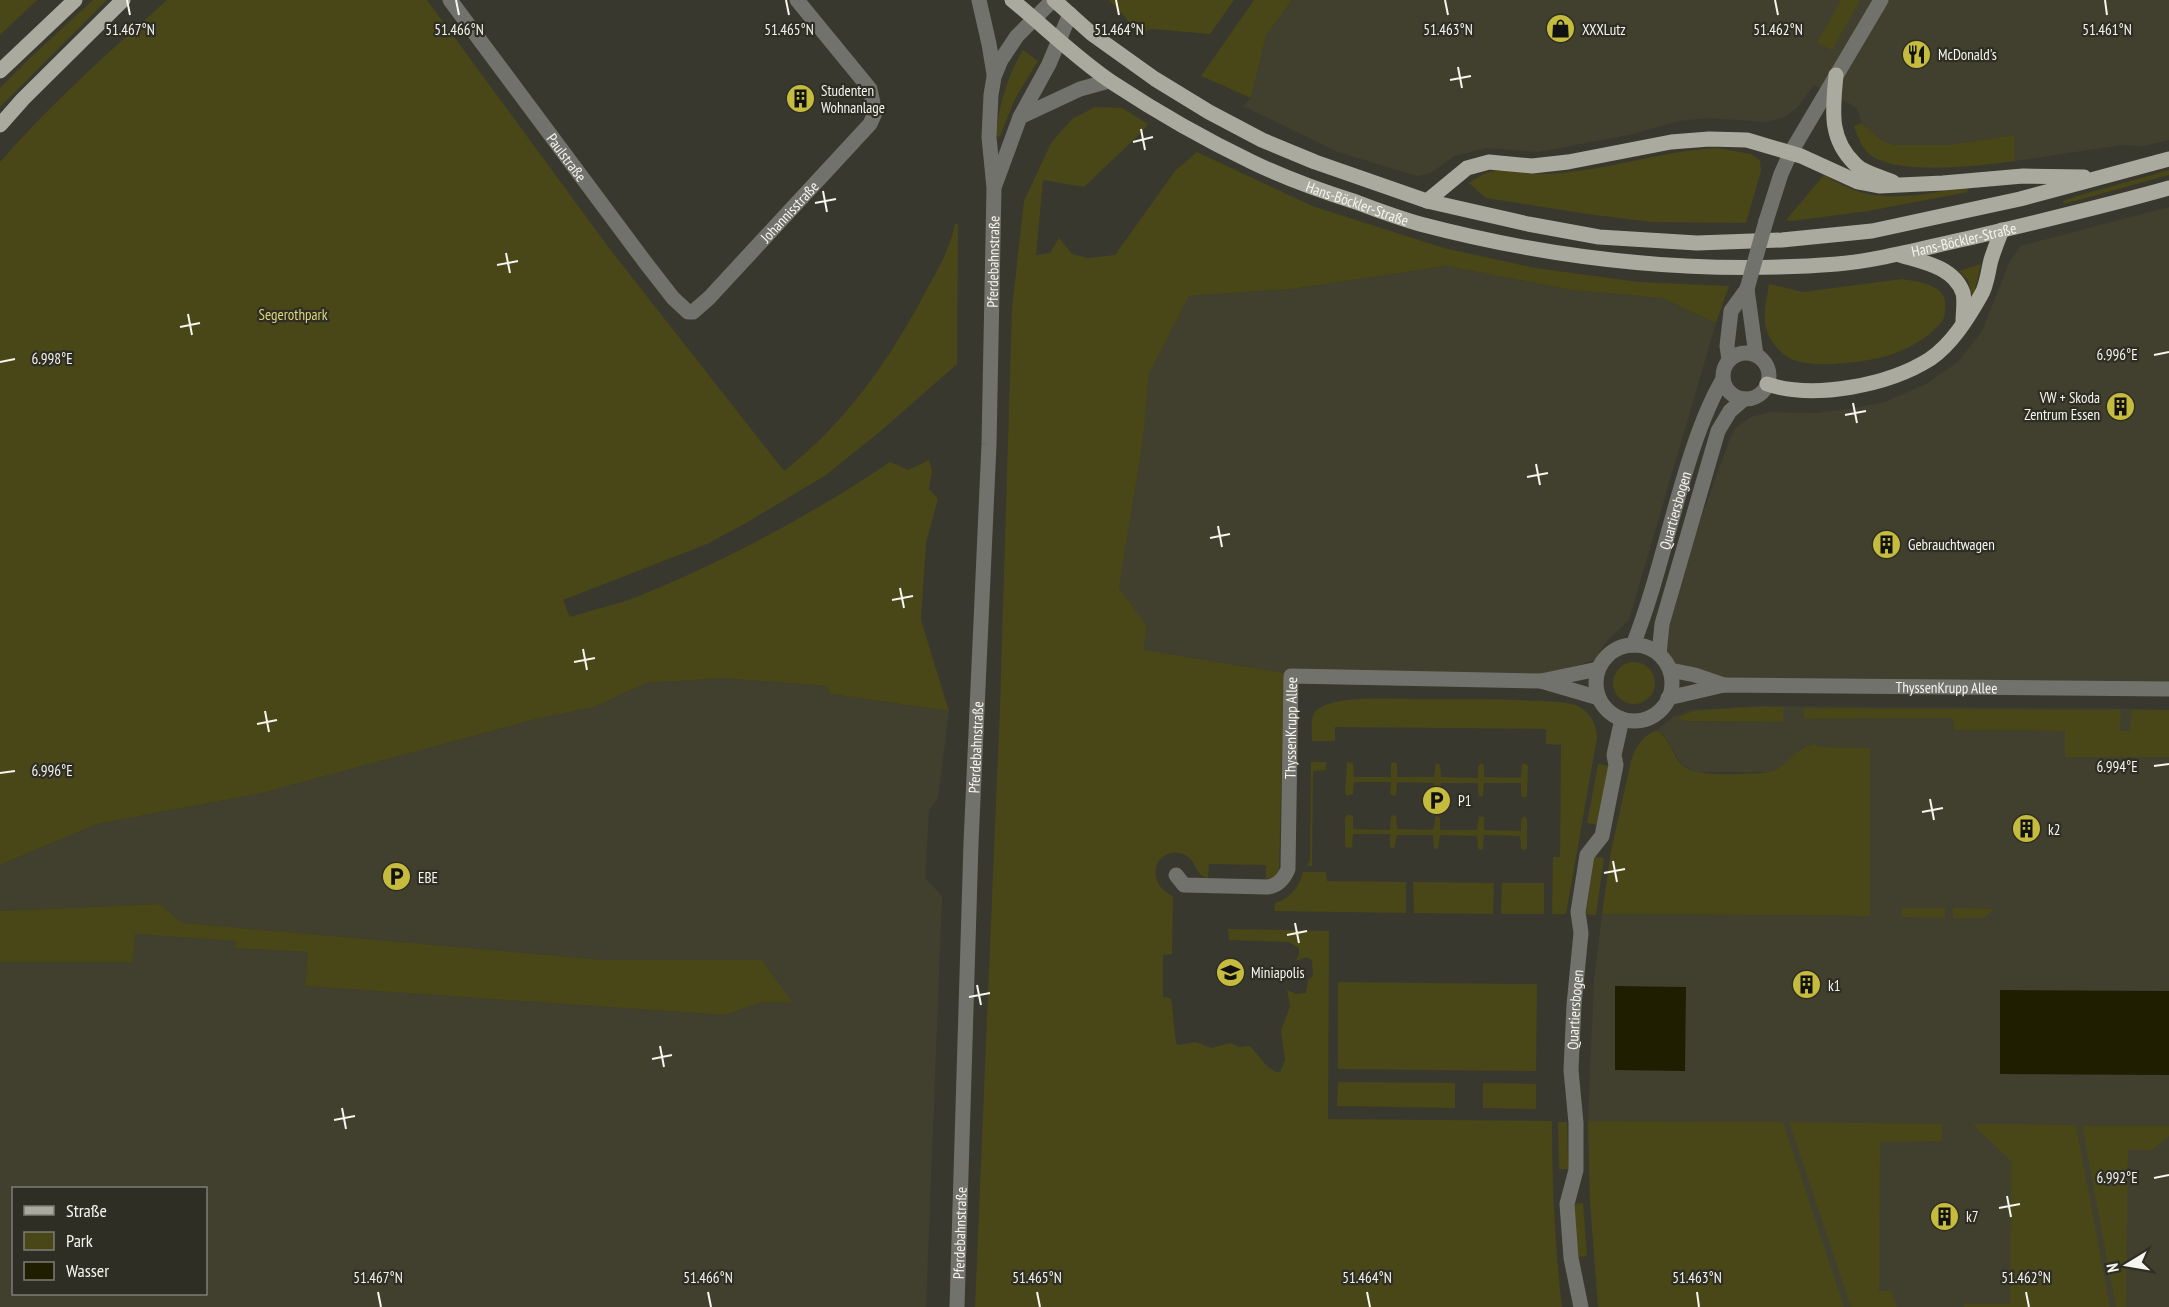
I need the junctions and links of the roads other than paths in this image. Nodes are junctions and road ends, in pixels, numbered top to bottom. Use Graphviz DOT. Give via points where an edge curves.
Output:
graph roads {
  1 [pos="75,0"];
  2 [pos="123,0"];
  3 [pos="450,0"];
  4 [pos="797,0"];
  5 [pos="979,0"];
  6 [pos="1012,0"];
  7 [pos="1054,0"];
  8 [pos="1881,0"];
  9 [pos="1070,14"];
  10 [pos="1032,19"];
  11 [pos="1060,41"];
  12 [pos="0,71"];
  13 [pos="1836,75"];
  14 [pos="994,77"];
  15 [pos="1109,81"];
  16 [pos="1020,117"];
  17 [pos="0,124"];
  18 [pos="1791,152"];
  19 [pos="2169,159"];
  20 [pos="2105,177"];
  21 [pos="1901,186"];
  22 [pos="994,188"];
  23 [pos="2169,188"];
  24 [pos="1427,201"];
  25 [pos="2002,230"];
  26 [pos="1897,254"];
  27 [pos="1747,289"];
  28 [pos="688,312"];
  29 [pos="1963,322"];
  30 [pos="1756,356"];
  31 [pos="1729,360"];
  32 [pos="1723,380"];
  33 [pos="1767,384"];
  34 [pos="1744,399"];
  35 [pos="1633,645"];
  36 [pos="1659,654"];
  37 [pos="1598,669"];
  38 [pos="1670,670"];
  39 [pos="1541,681"];
  40 [pos="1724,685"];
  41 [pos="2169,688"];
  42 [pos="1599,698"];
  43 [pos="1668,698"];
  44 [pos="1622,719"];
  45 [pos="1176,875"];
  46 [pos="957,1307"];
  47 [pos="1581,1307"];
  1 -- 12 [label="main road"];
  2 -- 17 [label="main road"];
  3 -- 28 [label="street, Paulstraße" via="645,262"];
  4 -- 28 [label="street, Johannisstraße" via="870,89 875,113 870,124 710,298"];
  5 -- 14 [label="street"];
  6 -- 10 [label="main road, Hans-Böckler-Straße"];
  7 -- 9 [label="main road, Hans-Böckler-Straße"];
  7 -- 10 [label="street, Pferdebahnstraße"];
  8 -- 13 [label="street"];
  9 -- 11 [label="street, Pferdebahnstraße"];
  9 -- 24 [label="main road, Hans-Böckler-Straße" via="1155,79 1262,140"];
  10 -- 11 [label="main road, Hans-Böckler-Straße"];
  10 -- 14 [label="street, Pferdebahnstraße" via="1001,60"];
  11 -- 15 [label="main road, Hans-Böckler-Straße"];
  11 -- 16 [label="street, Pferdebahnstraße"];
  13 -- 18 [label="street"];
  13 -- 21 [label="main road" via="1834,127 1839,142 1856,165"];
  14 -- 22 [label="street, Pferdebahnstraße" via="989,116"];
  15 -- 16 [label="street" via="1080,88"];
  15 -- 26 [label="main road, Hans-Böckler-Straße" via="1180,125 1255,164 1418,224 1511,245 1596,260 1698,267 1839,264"];
  16 -- 22 [label="street, Pferdebahnstraße"];
  18 -- 21 [label="main road" via="1858,182"];
  18 -- 24 [label="main road" via="1747,140 1709,139 1532,166 1489,162 1467,168"];
  18 -- 27 [label="street, bridge"];
  19 -- 20 [label="main road, Hans-Böckler-Straße"];
  20 -- 21 [label="main road" via="2024,176"];
  20 -- 24 [label="main road, Hans-Böckler-Straße" via="1872,231 1782,240 1697,243 1599,237"];
  22 -- 46 [label="street, Pferdebahnstraße" via="989,444 971,843"];
  23 -- 25 [label="main road, Hans-Böckler-Straße"];
  25 -- 26 [label="main road, Hans-Böckler-Straße"];
  25 -- 29 [label="main road" via="1983,293"];
  26 -- 29 [label="main road" via="1937,266 1954,279 1963,294"];
  27 -- 30 [label="street"];
  27 -- 31 [label="street" via="1731,311"];
  29 -- 33 [label="main road" via="1953,339 1931,358 1896,375 1823,390"];
  30 -- 31 [label="street" via="1742,353"];
  30 -- 33 [label="street" via="1766,365"];
  31 -- 32 [label="street"];
  32 -- 34 [label="street" via="1730,393"];
  32 -- 35 [label="street, Quartiersbogen" via="1700,426"];
  33 -- 34 [label="street" via="1758,395"];
  34 -- 36 [label="street, Quartiersbogen" via="1730,411 1718,431 1662,624"];
  35 -- 36 [label="street"];
  35 -- 37 [label="street" via="1610,653"];
  36 -- 38 [label="street"];
  37 -- 39 [label="street, ThyssenKrupp Allee"];
  37 -- 42 [label="street"];
  38 -- 40 [label="street, ThyssenKrupp Allee"];
  38 -- 43 [label="street"];
  39 -- 42 [label="street, ThyssenKrupp Allee"];
  39 -- 45 [label="street, ThyssenKrupp Allee" via="1291,676 1286,874 1277,884 1267,887 1184,885"];
  40 -- 41 [label="street, ThyssenKrupp Allee"];
  40 -- 43 [label="street, ThyssenKrupp Allee"];
  42 -- 44 [label="street" via="1605,708"];
  43 -- 44 [label="street" via="1650,717"];
  44 -- 47 [label="street, Quartiersbogen" via="1602,836 1587,855 1578,912 1581,933 1570,1070 1576,1170 1567,1204 1571,1258"];
}
